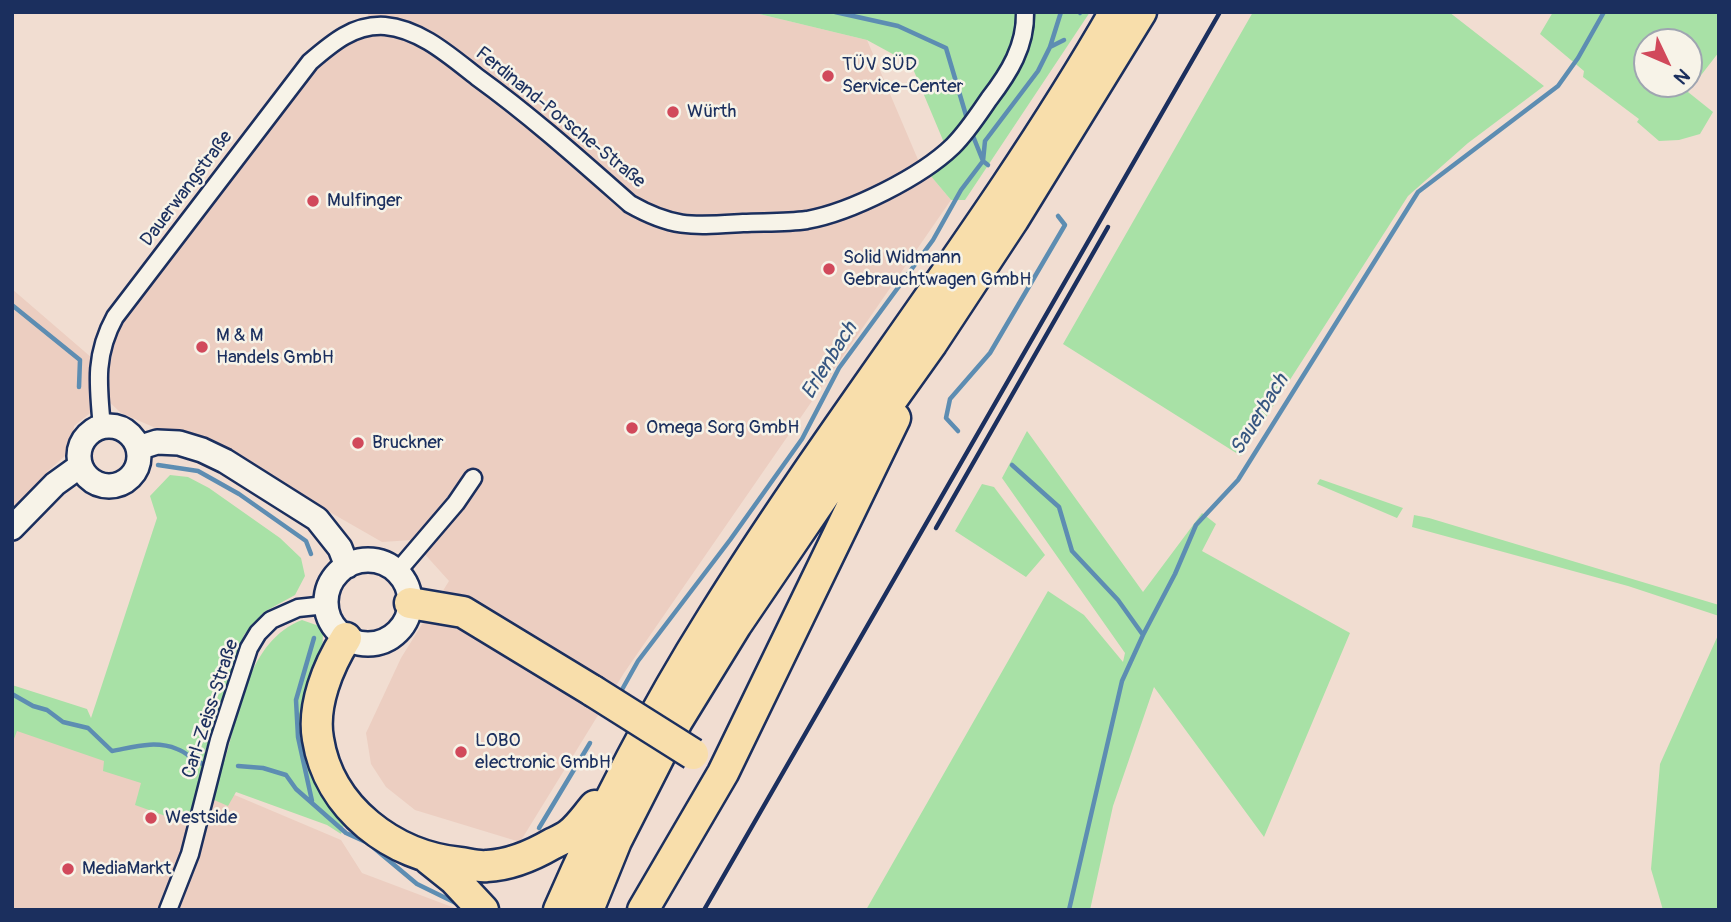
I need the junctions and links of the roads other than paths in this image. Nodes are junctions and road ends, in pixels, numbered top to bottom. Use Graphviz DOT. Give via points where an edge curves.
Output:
graph roads {
  1 [pos="1025,12"];
  2 [pos="1115,12"];
  3 [pos="1141,12"];
  4 [pos="367,20"];
  5 [pos="932,343"];
  6 [pos="102,427"];
  7 [pos="138,448"];
  8 [pos="80,467"];
  9 [pos="473,478"];
  10 [pos="12,528"];
  11 [pos="347,566"];
  12 [pos="397,572"];
  13 [pos="410,603"];
  14 [pos="326,605"];
  15 [pos="346,638"];
  16 [pos="723,773"];
  17 [pos="619,780"];
  18 [pos="426,857"];
  19 [pos="168,910"];
  20 [pos="483,910"];
  21 [pos="559,910"];
  22 [pos="588,910"];
  23 [pos="643,910"];
  1 -- 4 [label="street, Ferdinand-Porsche-Straße" via="1021,44 1008,74 953,146 920,171 875,197 807,219 693,226 672,223 630,204 527,113 429,42"];
  2 -- 17 [label="highway" via="1002,192 720,606"];
  3 -- 5 [label="highway"];
  4 -- 6 [label="street, Dauerwangstraße" via="310,62 115,317 106,333 97,373"];
  5 -- 16 [label="highway"];
  5 -- 22 [label="highway" via="736,625 677,721 616,841"];
  6 -- 7 [label="street" via="120,428"];
  6 -- 8 [label="street" via="82,442"];
  7 -- 8 [label="street" via="136,468 123,484 93,483"];
  7 -- 11 [label="street" via="157,442 179,443 225,461 317,520 340,548"];
  8 -- 10 [label="street" via="55,484"];
  9 -- 12 [label="street"];
  11 -- 12 [label="street" via="373,561"];
  11 -- 14 [label="street" via="331,582"];
  12 -- 13 [label="street"];
  13 -- 15 [label="street" via="401,628 391,637 367,645"];
  13 -- 16 [label="highway, bridge" via="463,612"];
  14 -- 15 [label="street" via="336,630"];
  14 -- 19 [label="street, Carl-Zeiss-Straße" via="298,608 271,620 249,648 219,740 190,854"];
  15 -- 18 [label="highway" via="331,666 318,711 317,737 323,762 337,792 360,819 396,845"];
  16 -- 23 [label="highway"];
  17 -- 18 [label="highway" via="570,834 531,856 487,866"];
  17 -- 21 [label="highway"];
  18 -- 20 [label="highway"];
}
